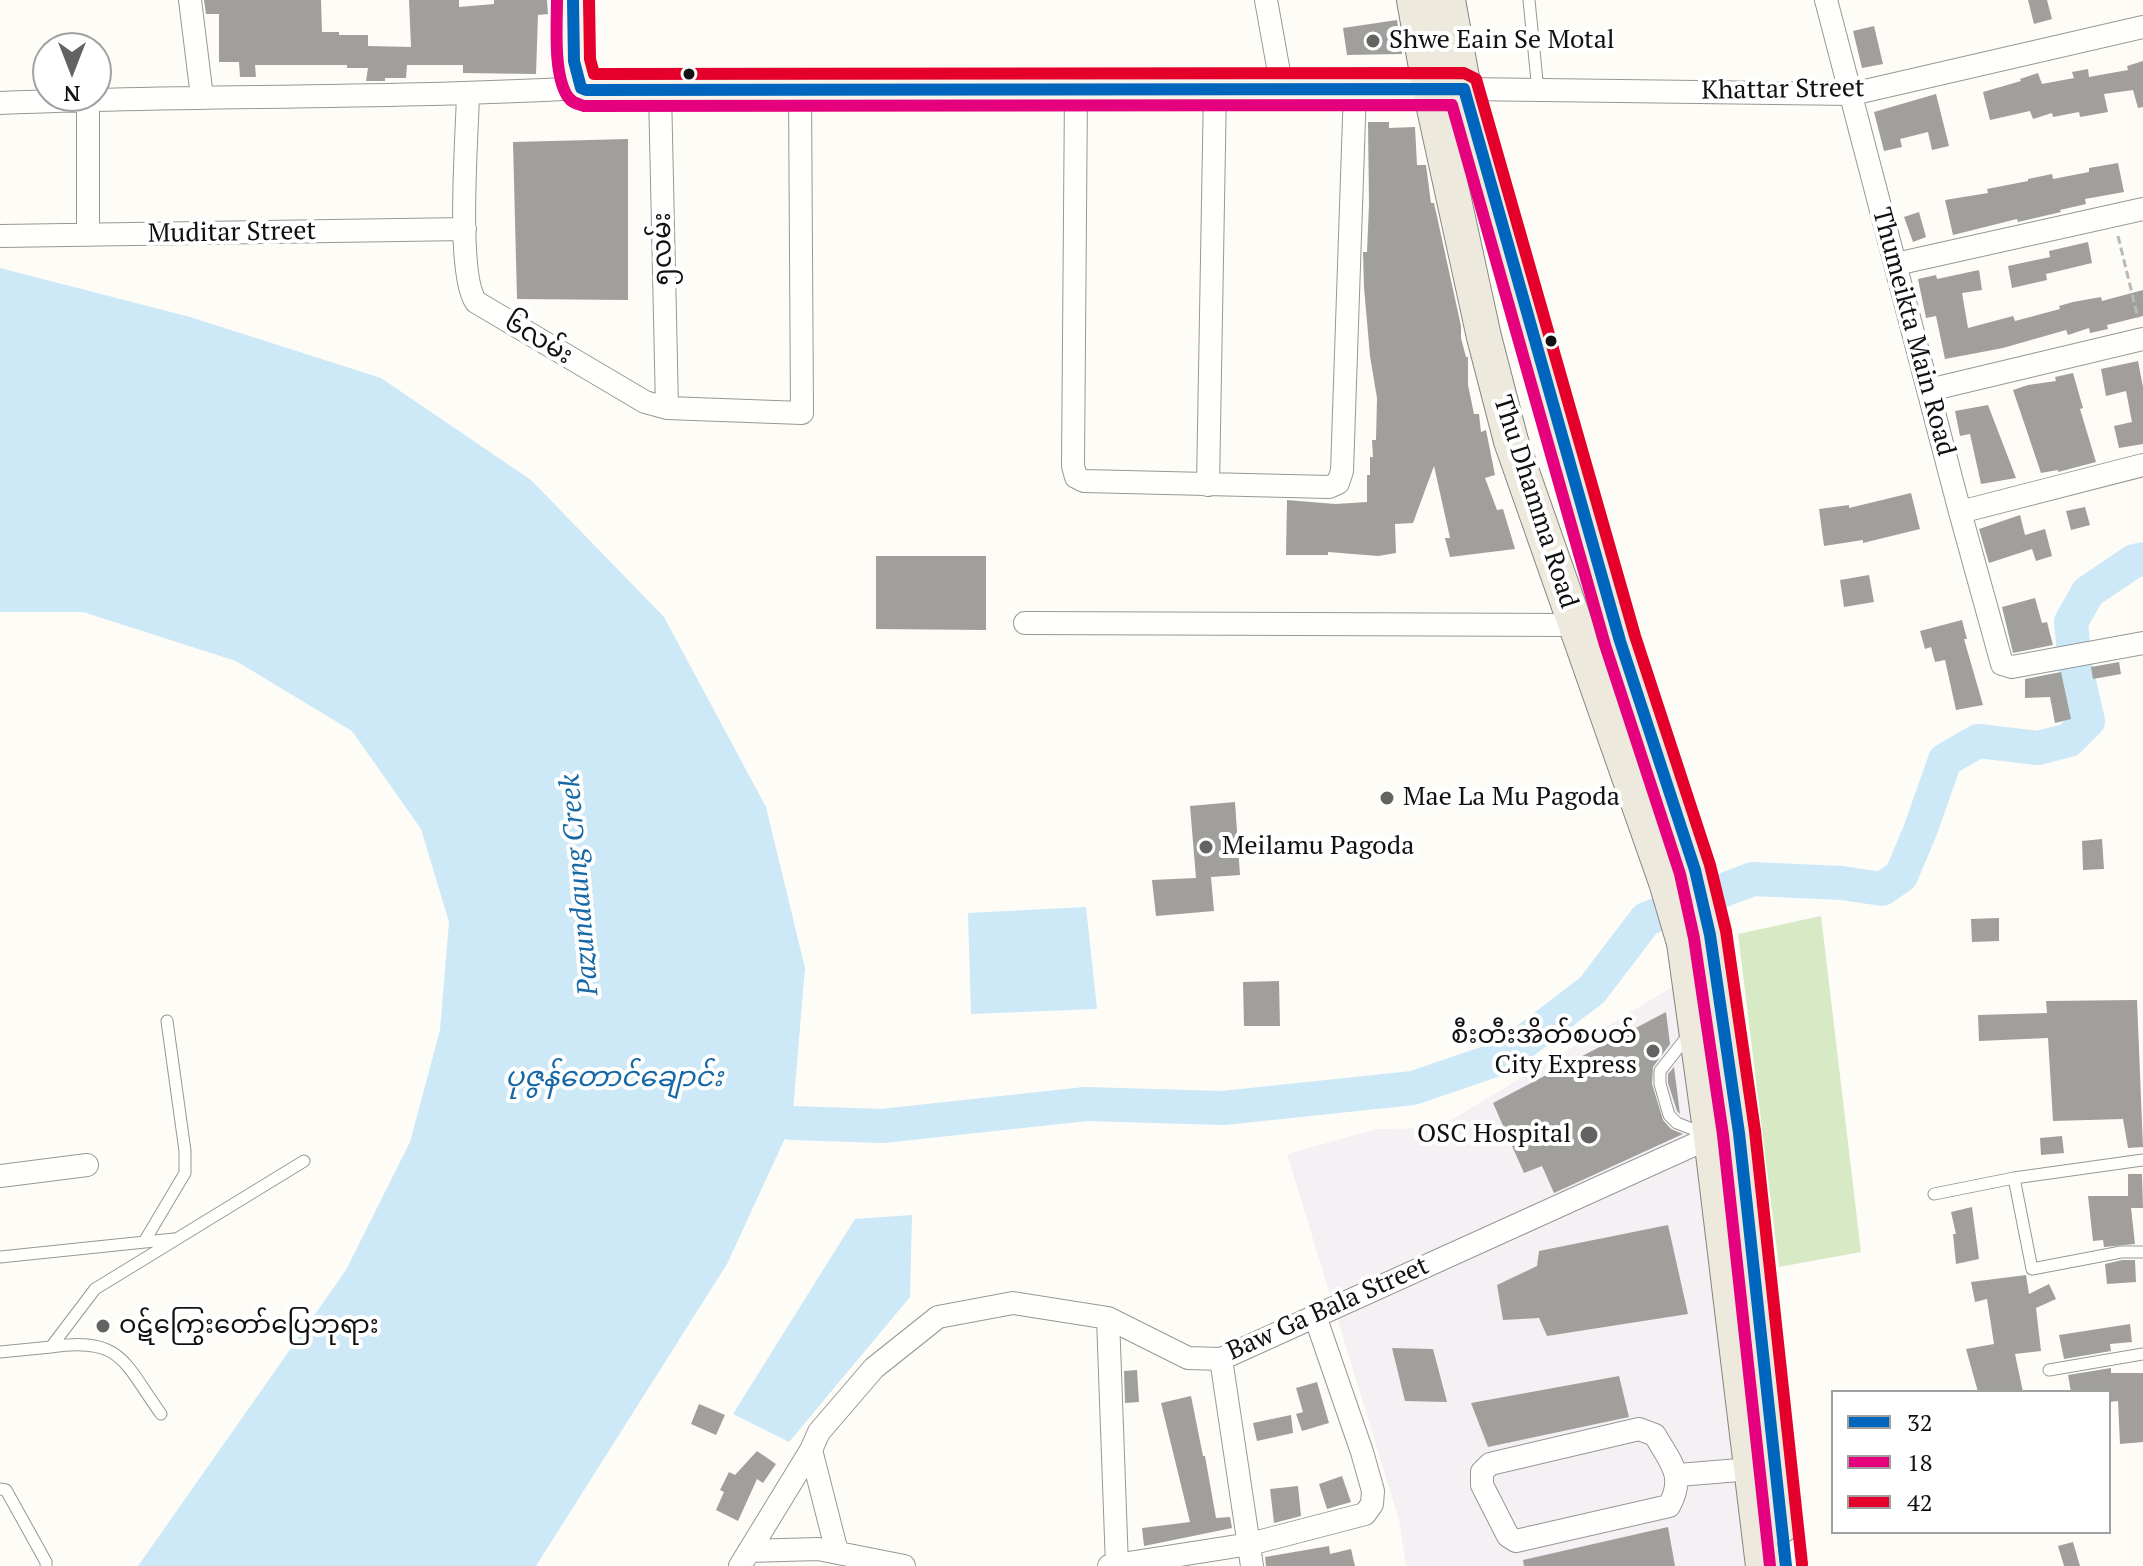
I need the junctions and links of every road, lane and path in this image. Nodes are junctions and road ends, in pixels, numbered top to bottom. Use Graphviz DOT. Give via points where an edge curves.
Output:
graph roads {
  1 [pos="190,0"];
  2 [pos="573,0"];
  3 [pos="1266,0"];
  4 [pos="1414,0"];
  5 [pos="1448,0"];
  6 [pos="1529,0"];
  7 [pos="1826,0"];
  8 [pos="2143,27"];
  9 [pos="578,75"];
  10 [pos="1076,89"];
  11 [pos="1215,89"];
  12 [pos="1282,89"];
  13 [pos="1355,89"];
  14 [pos="1464,89"];
  15 [pos="1430,90"];
  16 [pos="660,91"];
  17 [pos="800,91"];
  18 [pos="1538,91"];
  19 [pos="1852,94"];
  20 [pos="468,95"];
  21 [pos="202,97"];
  22 [pos="112,99"];
  23 [pos="32,102"];
  24 [pos="0,103"];
  25 [pos="88,112"];
  26 [pos="2143,209"];
  27 [pos="2113,215"];
  28 [pos="465,229"];
  29 [pos="88,235"];
  30 [pos="0,236"];
  31 [pos="1896,264"];
  32 [pos="2141,330"];
  33 [pos="1929,390"];
  34 [pos="667,408"];
  35 [pos="2143,465"];
  36 [pos="1208,485"];
  37 [pos="1960,512"];
  38 [pos="1025,623"];
  39 [pos="1575,625"];
  40 [pos="2143,643"];
  41 [pos="1680,876"];
  42 [pos="167,1021"];
  43 [pos="1725,1135"];
  44 [pos="2143,1160"];
  45 [pos="304,1161"];
  46 [pos="87,1165"];
  47 [pos="0,1176"];
  48 [pos="2014,1178"];
  49 [pos="1934,1194"];
  50 [pos="178,1239"];
  51 [pos="144,1242"];
  52 [pos="2143,1252"];
  53 [pos="0,1257"];
  54 [pos="1315,1316"];
  55 [pos="1108,1318"];
  56 [pos="51,1347"];
  57 [pos="0,1352"];
  58 [pos="2143,1354"];
  59 [pos="1221,1359"];
  60 [pos="2049,1370"];
  61 [pos="161,1414"];
  62 [pos="811,1450"];
  63 [pos="1763,1468"];
  64 [pos="1678,1475"];
  65 [pos="0,1489"];
  66 [pos="837,1552"];
  67 [pos="1251,1555"];
  68 [pos="744,1559"];
  69 [pos="1114,1565"];
  70 [pos="46,1566"];
  71 [pos="904,1566"];
  72 [pos="1763,1566"];
  73 [pos="1786,1566"];
  1 -- 21 [label="street"];
  2 -- 9 [label="main road"];
  3 -- 12 [label="street"];
  4 -- 15 [label="main road, Thu Dhamma Road"];
  5 -- 14 [label="main road, Thu Dhamma Road"];
  6 -- 18 [label="lane"];
  7 -- 19 [label="street, Thumeikta Main Road"];
  8 -- 19 [label="street, Khattar Street"];
  9 -- 16 [label="main road"];
  9 -- 20 [label="street"];
  10 -- 11 [label="main road"];
  10 -- 17 [label="main road"];
  10 -- 36 [label="street" via="1076,477"];
  11 -- 12 [label="main road"];
  11 -- 36 [label="street"];
  12 -- 13 [label="main road"];
  13 -- 15 [label="main road"];
  13 -- 36 [label="street" via="1338,483"];
  14 -- 15 [label="main road"];
  14 -- 18 [label="street, Khattar Street"];
  14 -- 41 [label="main road, Thu Dhamma Road" via="1620,641"];
  15 -- 39 [label="main road, Thu Dhamma Road" via="1511,441"];
  16 -- 17 [label="main road"];
  16 -- 34 [label="street, ၅လမ်း"];
  17 -- 34 [label="street, ၆လမ်း" via="802,413"];
  18 -- 19 [label="street, Khattar Street"];
  19 -- 31 [label="street, Thumeikta Main Road"];
  20 -- 21 [label="street"];
  20 -- 28 [label="street, ၆လမ်း"];
  21 -- 22 [label="street"];
  23 -- 24 [label="street"];
  25 -- 29 [label="street"];
  26 -- 27 [label="street"];
  27 -- 31 [label="street"];
  27 -- 32 [label="path"];
  28 -- 29 [label="street, Muditar Street"];
  28 -- 34 [label="street, ၆လမ်း" via="465,265 476,302 645,402"];
  29 -- 30 [label="street, Muditar Street"];
  31 -- 33 [label="street, Thumeikta Main Road"];
  32 -- 33 [label="street"];
  33 -- 37 [label="street, Thumeikta Main Road"];
  35 -- 37 [label="street"];
  37 -- 40 [label="street, Thumeikta Main Road" via="2002,664 2012,667"];
  38 -- 39 [label="street"];
  39 -- 41 [label="main road, Thu Dhamma Road"];
  41 -- 43 [label="main road, Thu Dhamma Road" via="1697,939 1703,1016"];
  42 -- 51 [label="lane" via="185,1173"];
  43 -- 54 [label="street, Baw Ga Bala Street"];
  43 -- 63 [label="main road, Thu Dhamma Road"];
  44 -- 48 [label="lane"];
  45 -- 50 [label="lane"];
  46 -- 47 [label="street"];
  48 -- 49 [label="lane"];
  48 -- 52 [label="lane" via="2032,1269"];
  50 -- 51 [label="lane"];
  50 -- 56 [label="lane" via="95,1289"];
  51 -- 53 [label="lane"];
  54 -- 59 [label="street, Baw Ga Bala Street"];
  54 -- 67 [label="street" via="1362,1452 1372,1504 1365,1514"];
  55 -- 59 [label="street, Baw Ga Bala Street" via="1188,1358"];
  55 -- 62 [label="street, Baw Ga Bala Street" via="1013,1303 938,1317 874,1368 819,1432"];
  55 -- 69 [label="street"];
  56 -- 57 [label="lane"];
  56 -- 61 [label="lane" via="103,1346 119,1355"];
  58 -- 60 [label="lane"];
  59 -- 67 [label="street"];
  62 -- 66 [label="street"];
  62 -- 68 [label="street, Baw Ga Bala Street"];
  63 -- 64 [label="street"];
  63 -- 72 [label="main road, Thu Dhamma Road"];
  63 -- 73 [label="main road, Thu Dhamma Road"];
  64 -- 64 [label="street" via="1669,1506 1516,1541 1498,1521 1482,1485 1482,1472 1490,1464 1639,1429 1655,1435"];
  65 -- 70 [label="lane" via="6,1490"];
  66 -- 68 [label="street" via="818,1549"];
  66 -- 71 [label="street"];
  67 -- 69 [label="street"];
}
